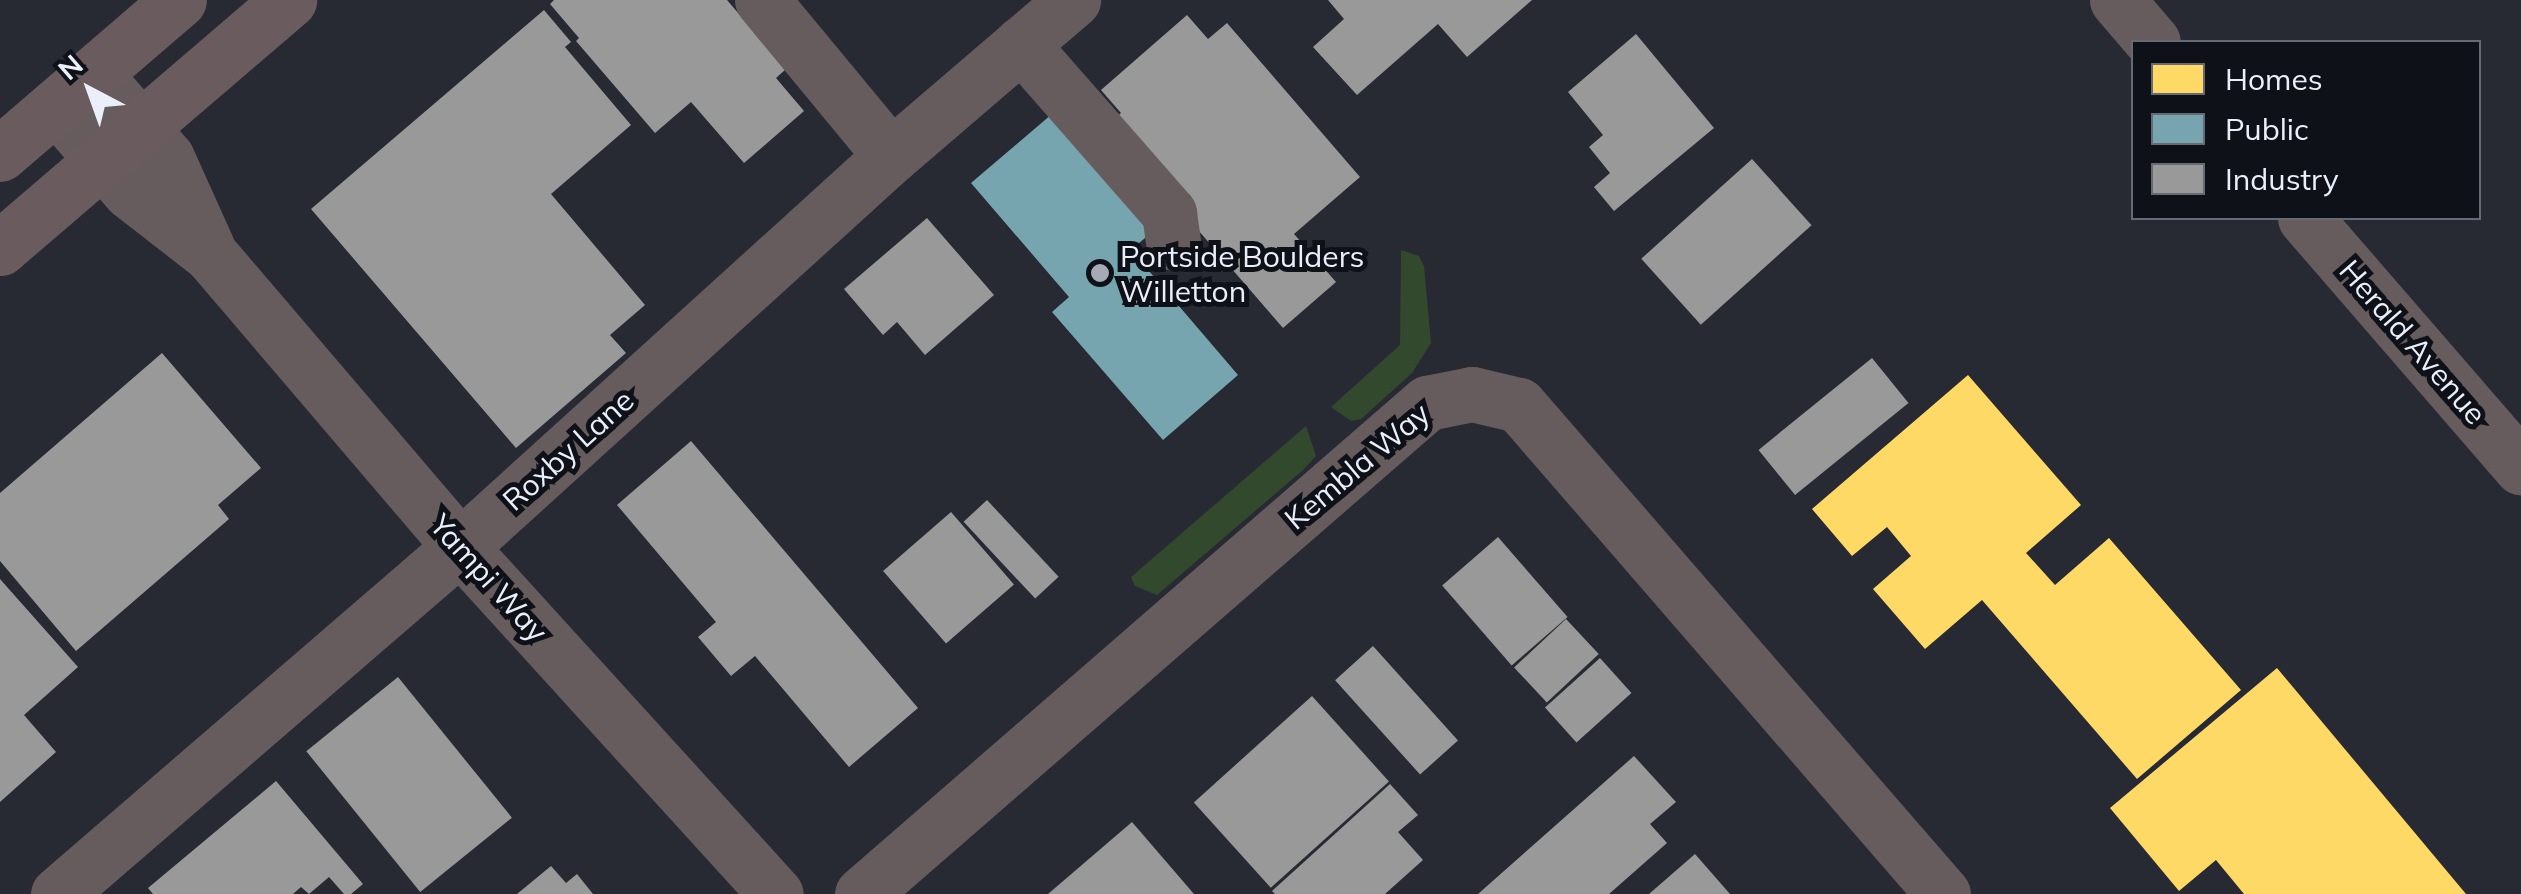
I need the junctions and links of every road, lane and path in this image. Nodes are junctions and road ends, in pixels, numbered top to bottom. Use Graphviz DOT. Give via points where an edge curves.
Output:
graph roads {
  1 [pos="179,0"];
  2 [pos="288,0"];
  3 [pos="762,0"];
  4 [pos="1073,0"];
  5 [pos="2116,0"];
  6 [pos="2151,40"];
  7 [pos="1022,44"];
  8 [pos="75,90"];
  9 [pos="121,144"];
  10 [pos="0,154"];
  11 [pos="891,156"];
  12 [pos="2307,220"];
  13 [pos="1173,243"];
  14 [pos="0,248"];
  15 [pos="2521,467"];
  16 [pos="460,548"];
  17 [pos="58,894"];
  18 [pos="776,894"];
  19 [pos="862,894"];
  20 [pos="1943,894"];
  1 -- 8 [label="main road"];
  2 -- 9 [label="main road"];
  3 -- 11 [label="street"];
  4 -- 7 [label="street, Roxby Lane"];
  5 -- 6 [label="street"];
  7 -- 11 [label="street, Roxby Lane" via="964,73"];
  7 -- 13 [label="street" via="1170,213"];
  8 -- 9 [label="street, Yampi Way"];
  8 -- 10 [label="main road"];
  9 -- 14 [label="main road"];
  9 -- 16 [label="street, Yampi Way" via="167,158 210,254"];
  11 -- 16 [label="street, Roxby Lane"];
  12 -- 15 [label="street, Herald Avenue"];
  16 -- 17 [label="street, Roxby Lane"];
  16 -- 18 [label="street, Yampi Way"];
  19 -- 20 [label="street, Kembla Way" via="1427,402 1472,394 1519,404"];
}
